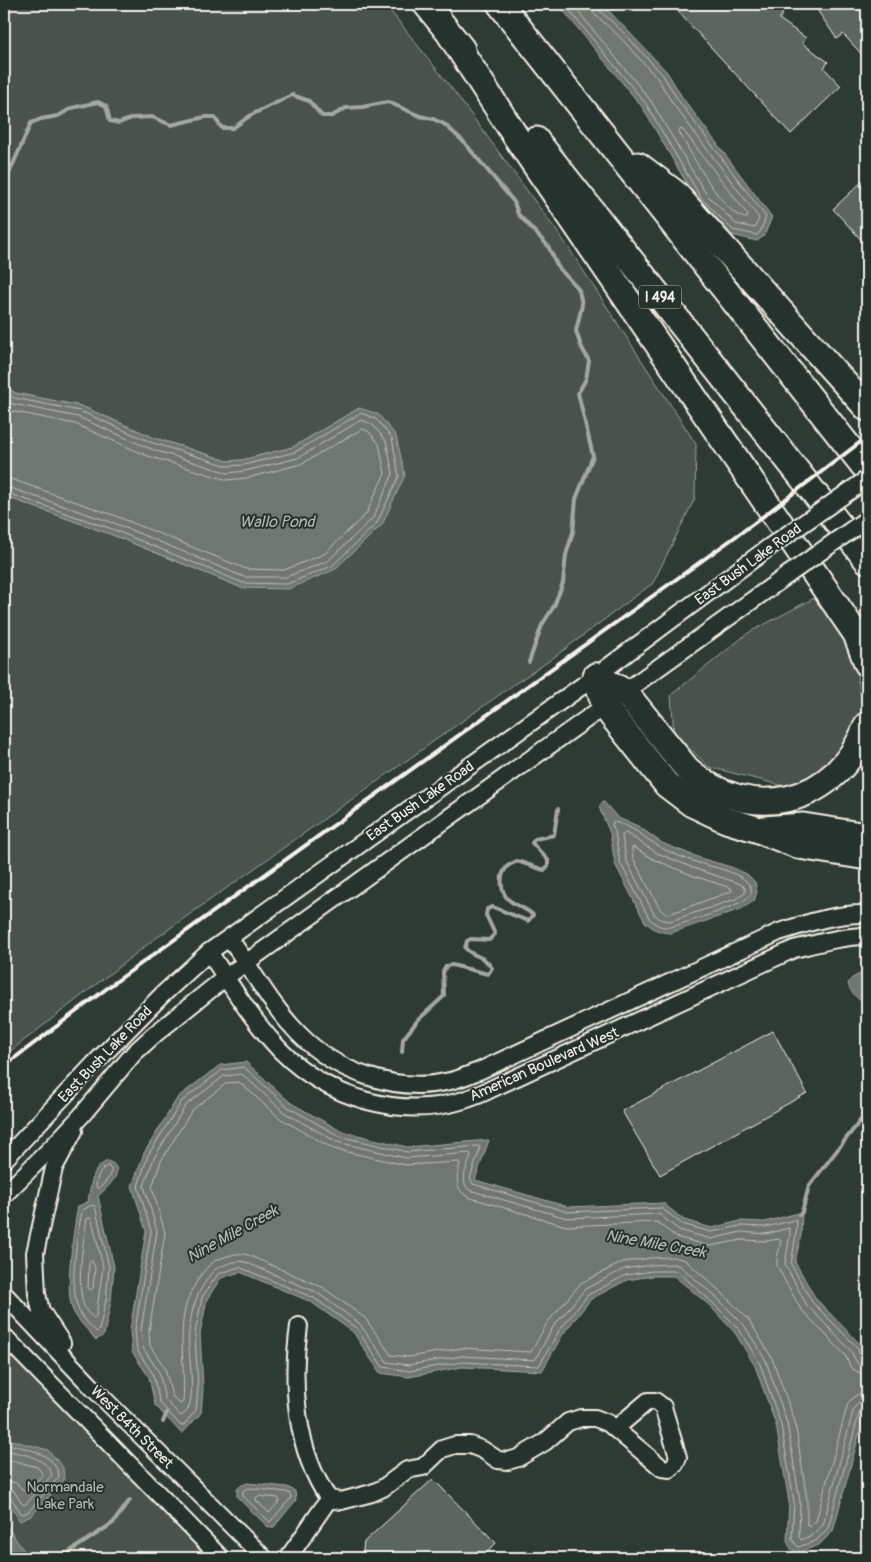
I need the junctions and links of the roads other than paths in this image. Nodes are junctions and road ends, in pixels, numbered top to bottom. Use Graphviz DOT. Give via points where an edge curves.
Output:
graph roads {
  1 [pos="426,4"];
  2 [pos="500,4"];
  3 [pos="452,36"];
  4 [pos="611,145"];
  5 [pos="867,408"];
  6 [pos="867,470"];
  7 [pos="867,479"];
  8 [pos="867,519"];
  9 [pos="867,560"];
  10 [pos="867,663"];
  11 [pos="596,676"];
  12 [pos="625,692"];
  13 [pos="605,707"];
  14 [pos="867,725"];
  15 [pos="756,830"];
  16 [pos="867,836"];
  17 [pos="867,857"];
  18 [pos="867,914"];
  19 [pos="867,936"];
  20 [pos="229,938"];
  21 [pos="209,952"];
  22 [pos="247,962"];
  23 [pos="226,977"];
  24 [pos="81,1116"];
  25 [pos="6,1157"];
  26 [pos="4,1194"];
  27 [pos="4,1294"];
  28 [pos="300,1326"];
  29 [pos="4,1336"];
  30 [pos="93,1388"];
  31 [pos="615,1429"];
  32 [pos="329,1498"];
  33 [pos="221,1558"];
  34 [pos="264,1558"];
  35 [pos="288,1558"];
  1 -- 3 [label="highway, I 494"];
  2 -- 4 [label="highway"];
  3 -- 9 [label="highway, I 494"];
  3 -- 10 [label="highway" via="516,137 856,634"];
  4 -- 5 [label="highway" via="676,193"];
  4 -- 6 [label="highway"];
  7 -- 11 [label="street, East Bush Lake Road, bridge"];
  8 -- 12 [label="street, East Bush Lake Road, bridge"];
  11 -- 12 [label="highway"];
  11 -- 13 [label="highway"];
  11 -- 20 [label="street, East Bush Lake Road"];
  12 -- 13 [label="street, East Bush Lake Road"];
  12 -- 14 [label="highway" via="687,769 722,793 749,800 768,802 794,798 814,789 849,759"];
  13 -- 15 [label="highway" via="667,785 692,804"];
  13 -- 22 [label="street, East Bush Lake Road"];
  15 -- 16 [label="highway" via="803,826"];
  15 -- 17 [label="highway" via="799,846"];
  18 -- 22 [label="street, American Boulevard West" via="833,917 779,932 479,1070 450,1081 426,1084 390,1082 360,1074 317,1050 283,1014"];
  19 -- 23 [label="street, American Boulevard West" via="794,949 489,1090 435,1106 377,1104 324,1084 280,1050"];
  20 -- 21 [label="street, East Bush Lake Road"];
  20 -- 22 [label="street, American Boulevard West"];
  21 -- 23 [label="street, American Boulevard West"];
  21 -- 25 [label="street, East Bush Lake Road" via="162,995"];
  22 -- 23 [label="street, East Bush Lake Road"];
  23 -- 24 [label="street, East Bush Lake Road" via="134,1053"];
  24 -- 26 [label="street, East Bush Lake Road"];
  24 -- 30 [label="street" via="54,1168 35,1253 41,1312"];
  27 -- 30 [label="street, West 84th Street"];
  28 -- 32 [label="street" via="296,1349 297,1409 316,1481"];
  29 -- 33 [label="street, West 84th Street"];
  30 -- 34 [label="street, West 84th Street"];
  31 -- 32 [label="street" via="595,1418 581,1418 568,1422 545,1442 508,1461 498,1460 470,1445 455,1444 442,1449 423,1467 407,1470 372,1493 341,1501"];
  32 -- 35 [label="street"];
}
